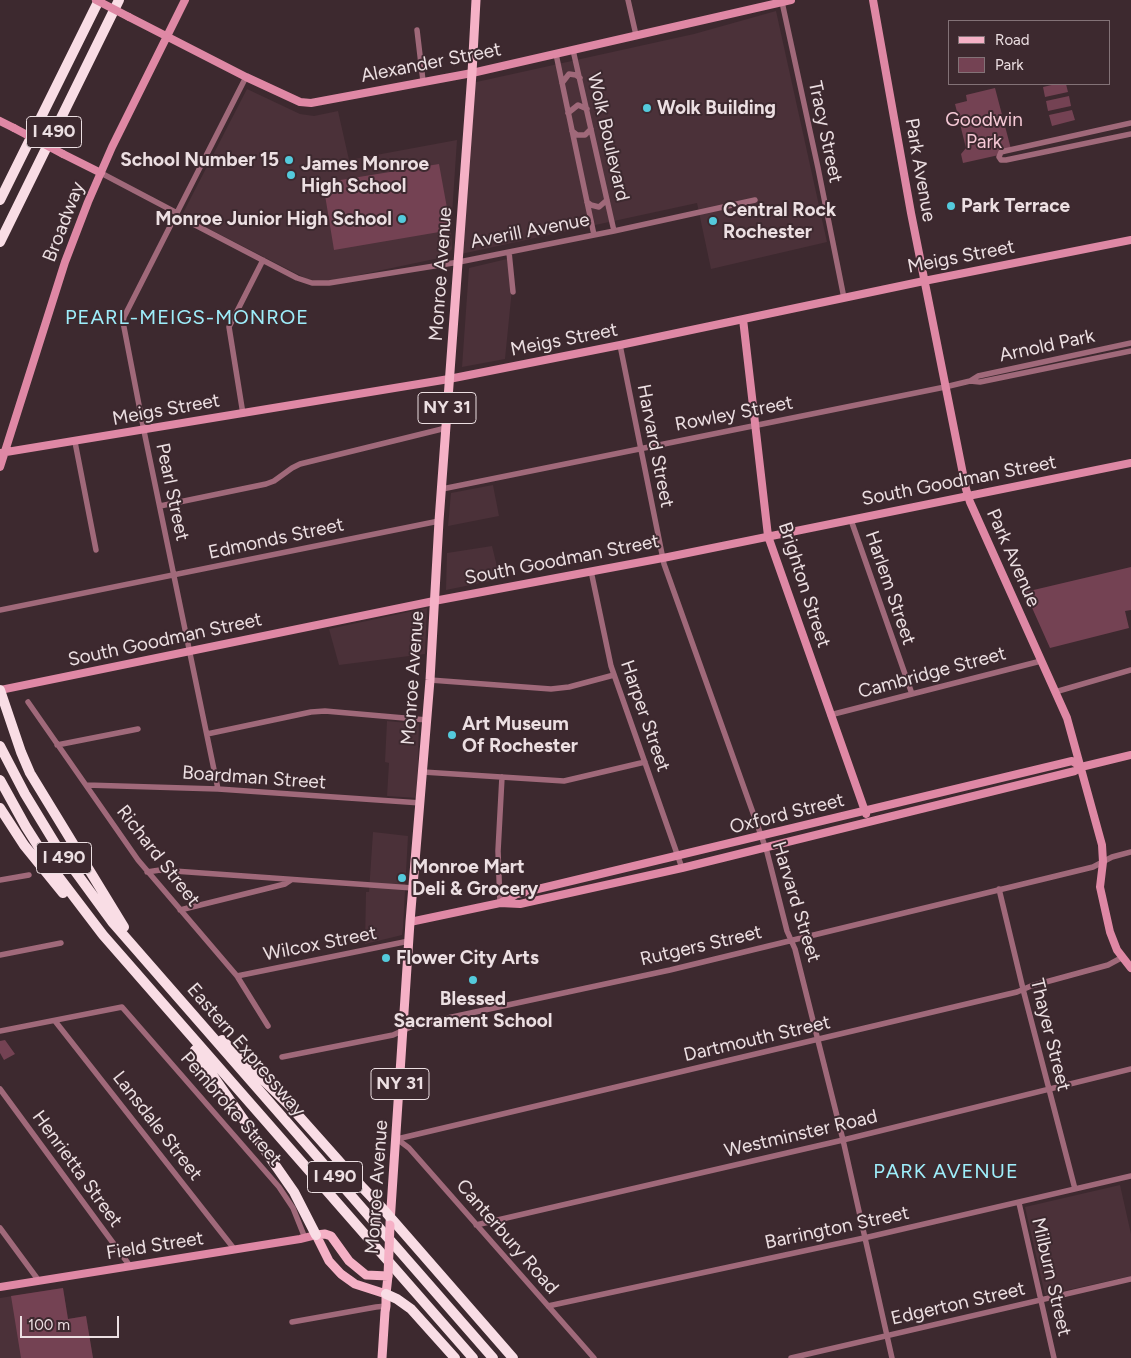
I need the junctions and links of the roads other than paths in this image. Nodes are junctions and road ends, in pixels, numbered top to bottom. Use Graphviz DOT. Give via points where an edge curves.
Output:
graph roads {
  1 [pos="97,0"];
  2 [pos="120,0"];
  3 [pos="185,0"];
  4 [pos="485,0"];
  5 [pos="628,0"];
  6 [pos="791,0"];
  7 [pos="873,0"];
  8 [pos="476,1"];
  9 [pos="782,2"];
  10 [pos="417,30"];
  11 [pos="636,35"];
  12 [pos="167,36"];
  13 [pos="573,50"];
  14 [pos="556,54"];
  15 [pos="472,73"];
  16 [pos="246,77"];
  17 [pos="580,78"];
  18 [pos="423,81"];
  19 [pos="562,82"];
  20 [pos="587,110"];
  21 [pos="568,113"];
  22 [pos="0,122"];
  23 [pos="1131,123"];
  24 [pos="591,129"];
  25 [pos="572,131"];
  26 [pos="1131,134"];
  27 [pos="100,173"];
  28 [pos="0,200"];
  29 [pos="608,200"];
  30 [pos="755,200"];
  31 [pos="587,202"];
  32 [pos="177,214"];
  33 [pos="614,231"];
  34 [pos="594,235"];
  35 [pos="1131,240"];
  36 [pos="0,242"];
  37 [pos="508,252"];
  38 [pos="263,260"];
  39 [pos="459,262"];
  40 [pos="924,281"];
  41 [pos="514,292"];
  42 [pos="844,298"];
  43 [pos="743,319"];
  44 [pos="1131,343"];
  45 [pos="620,345"];
  46 [pos="1131,351"];
  47 [pos="449,379"];
  48 [pos="970,381"];
  49 [pos="945,387"];
  50 [pos="243,414"];
  51 [pos="754,425"];
  52 [pos="446,428"];
  53 [pos="144,431"];
  54 [pos="75,442"];
  55 [pos="640,449"];
  56 [pos="2,453"];
  57 [pos="1131,463"];
  58 [pos="0,466"];
  59 [pos="442,489"];
  60 [pos="968,496"];
  61 [pos="160,506"];
  62 [pos="850,520"];
  63 [pos="439,521"];
  64 [pos="768,536"];
  65 [pos="96,550"];
  66 [pos="662,558"];
  67 [pos="592,572"];
  68 [pos="174,576"];
  69 [pos="434,601"];
  70 [pos="0,610"];
  71 [pos="190,651"];
  72 [pos="1041,660"];
  73 [pos="1131,670"];
  74 [pos="614,675"];
  75 [pos="430,680"];
  76 [pos="0,690"];
  77 [pos="1055,692"];
  78 [pos="912,694"];
  79 [pos="28,702"];
  80 [pos="830,715"];
  81 [pos="427,720"];
  82 [pos="138,729"];
  83 [pos="207,734"];
  84 [pos="57,745"];
  85 [pos="0,746"];
  86 [pos="1131,754"];
  87 [pos="645,762"];
  88 [pos="1081,767"];
  89 [pos="422,772"];
  90 [pos="502,777"];
  91 [pos="0,780"];
  92 [pos="86,785"];
  93 [pos="218,790"];
  94 [pos="421,804"];
  95 [pos="0,808"];
  96 [pos="865,811"];
  97 [pos="868,823"];
  98 [pos="760,837"];
  99 [pos="765,848"];
  100 [pos="1131,852"];
  101 [pos="678,857"];
  102 [pos="1103,862"];
  103 [pos="682,868"];
  104 [pos="147,872"];
  105 [pos="28,875"];
  106 [pos="0,880"];
  107 [pos="291,880"];
  108 [pos="413,888"];
  109 [pos="999,889"];
  110 [pos="500,903"];
  111 [pos="180,910"];
  112 [pos="410,922"];
  113 [pos="792,940"];
  114 [pos="409,941"];
  115 [pos="62,943"];
  116 [pos="110,944"];
  117 [pos="0,955"];
  118 [pos="1121,958"];
  119 [pos="144,960"];
  120 [pos="1131,968"];
  121 [pos="237,976"];
  122 [pos="1023,990"];
  123 [pos="176,996"];
  124 [pos="166,1009"];
  125 [pos="55,1021"];
  126 [pos="268,1026"];
  127 [pos="404,1030"];
  128 [pos="0,1031"];
  129 [pos="818,1040"];
  130 [pos="282,1057"];
  131 [pos="1131,1069"];
  132 [pos="0,1089"];
  133 [pos="1049,1089"];
  134 [pos="397,1139"];
  135 [pos="843,1140"];
  136 [pos="1131,1176"];
  137 [pos="1075,1189"];
  138 [pos="1019,1203"];
  139 [pos="391,1221"];
  140 [pos="476,1225"];
  141 [pos="0,1228"];
  142 [pos="316,1235"];
  143 [pos="305,1238"];
  144 [pos="864,1238"];
  145 [pos="235,1250"];
  146 [pos="130,1266"];
  147 [pos="388,1276"];
  148 [pos="1131,1279"];
  149 [pos="39,1281"];
  150 [pos="0,1287"];
  151 [pos="386,1294"];
  152 [pos="1041,1300"];
  153 [pos="386,1306"];
  154 [pos="548,1306"];
  155 [pos="292,1322"];
  156 [pos="887,1336"];
  157 [pos="382,1358"];
  158 [pos="455,1358"];
  159 [pos="473,1358"];
  160 [pos="493,1358"];
  161 [pos="514,1358"];
  162 [pos="594,1358"];
  163 [pos="791,1358"];
  164 [pos="892,1358"];
  165 [pos="1054,1358"];
  1 -- 12 [label="street, Alexander Street, bridge"];
  1 -- 28 [label="highway, I 490"];
  2 -- 36 [label="highway, I 490"];
  3 -- 12 [label="street, Broadway"];
  4 -- 8 [label="street"];
  5 -- 11 [label="street"];
  6 -- 9 [label="street, Alexander Street"];
  7 -- 40 [label="street, Park Avenue"];
  8 -- 15 [label="main road, Monroe Avenue / NY 31"];
  9 -- 11 [label="street, Alexander Street"];
  9 -- 42 [label="street, Tracy Street"];
  10 -- 18 [label="street"];
  11 -- 13 [label="street, Alexander Street"];
  12 -- 16 [label="street, Alexander Street"];
  12 -- 27 [label="street, Broadway"];
  13 -- 14 [label="street, Alexander Street"];
  13 -- 17 [label="street, Wolk Boulevard"];
  14 -- 15 [label="street, Alexander Street"];
  14 -- 19 [label="street, Wolk Boulevard"];
  15 -- 18 [label="street, Alexander Street"];
  15 -- 39 [label="main road, Monroe Avenue / NY 31"];
  16 -- 18 [label="street, Alexander Street" via="305,103"];
  16 -- 32 [label="street, Pearl Street"];
  17 -- 19 [label="street" via="569,74"];
  17 -- 20 [label="street, Wolk Boulevard"];
  19 -- 21 [label="street, Wolk Boulevard"];
  20 -- 21 [label="street" via="578,105"];
  20 -- 24 [label="street, Wolk Boulevard"];
  21 -- 25 [label="street, Wolk Boulevard"];
  22 -- 27 [label="street, Averill Avenue, bridge"];
  23 -- 26 [label="street" via="1001,152 999,157 1006,160"];
  24 -- 25 [label="street" via="585,135"];
  24 -- 29 [label="street, Wolk Boulevard"];
  25 -- 31 [label="street, Wolk Boulevard"];
  27 -- 32 [label="street, Averill Avenue"];
  27 -- 56 [label="street, Broadway" via="65,262"];
  29 -- 31 [label="street" via="599,207"];
  29 -- 33 [label="street, Wolk Boulevard"];
  30 -- 33 [label="street, Averill Avenue"];
  31 -- 34 [label="street, Wolk Boulevard"];
  32 -- 38 [label="street, Averill Avenue"];
  32 -- 53 [label="street, Pearl Street" via="123,322"];
  33 -- 34 [label="street, Averill Avenue"];
  34 -- 37 [label="street, Averill Avenue"];
  35 -- 40 [label="street, Meigs Street"];
  37 -- 39 [label="street, Averill Avenue"];
  37 -- 41 [label="street"];
  38 -- 39 [label="street, Averill Avenue" via="312,283"];
  38 -- 50 [label="street" via="229,327"];
  39 -- 47 [label="main road, Monroe Avenue / NY 31"];
  40 -- 42 [label="street, Meigs Street"];
  40 -- 49 [label="street, Park Avenue"];
  42 -- 43 [label="street, Meigs Street"];
  43 -- 45 [label="street, Meigs Street"];
  43 -- 51 [label="street, Brighton Street"];
  44 -- 48 [label="street, Arnold Park" via="978,376"];
  45 -- 47 [label="street, Meigs Street"];
  45 -- 55 [label="street, Harvard Street"];
  46 -- 48 [label="street, Arnold Park" via="980,382"];
  47 -- 50 [label="street, Meigs Street"];
  47 -- 52 [label="main road, Monroe Avenue / NY 31"];
  48 -- 49 [label="street, Arnold Park"];
  49 -- 51 [label="street, Rowley Street"];
  49 -- 60 [label="street, Park Avenue"];
  50 -- 53 [label="street, Meigs Street"];
  51 -- 55 [label="street, Rowley Street"];
  51 -- 64 [label="street, Brighton Street"];
  52 -- 59 [label="main road, Monroe Avenue / NY 31"];
  52 -- 61 [label="street" via="300,464 266,484"];
  53 -- 54 [label="street, Meigs Street"];
  53 -- 61 [label="street, Pearl Street"];
  54 -- 56 [label="street, Meigs Street"];
  54 -- 65 [label="street"];
  55 -- 59 [label="street, Rowley Street"];
  55 -- 66 [label="street, Harvard Street"];
  56 -- 58 [label="street, Broadway"];
  57 -- 60 [label="street, South Goodman Street"];
  59 -- 63 [label="main road, Monroe Avenue / NY 31"];
  60 -- 62 [label="street, South Goodman Street"];
  60 -- 72 [label="street, Park Avenue"];
  61 -- 68 [label="street, Pearl Street"];
  62 -- 64 [label="street, South Goodman Street"];
  62 -- 78 [label="street, Harlem Street"];
  63 -- 68 [label="street, Edmonds Street"];
  63 -- 69 [label="main road, Monroe Avenue / NY 31"];
  64 -- 66 [label="street, South Goodman Street"];
  64 -- 80 [label="street, Brighton Street"];
  66 -- 67 [label="street, South Goodman Street"];
  66 -- 98 [label="street, Harvard Street"];
  67 -- 69 [label="street, South Goodman Street"];
  67 -- 74 [label="street, Harper Street"];
  68 -- 70 [label="street, Edmonds Street"];
  68 -- 71 [label="street, Pearl Street"];
  69 -- 71 [label="street, South Goodman Street"];
  69 -- 75 [label="main road, Monroe Avenue / NY 31"];
  71 -- 76 [label="street, South Goodman Street"];
  71 -- 83 [label="street, Pearl Street"];
  72 -- 77 [label="street, Park Avenue"];
  72 -- 78 [label="street, Cambridge Street"];
  73 -- 77 [label="street"];
  74 -- 75 [label="street" via="551,689"];
  74 -- 87 [label="street, Harper Street"];
  75 -- 81 [label="main road, Monroe Avenue / NY 31"];
  76 -- 119 [label="highway" via="30,773"];
  77 -- 88 [label="street, Park Avenue" via="1067,718"];
  78 -- 80 [label="street, Cambridge Street"];
  79 -- 84 [label="street, Richard Street"];
  80 -- 96 [label="street, Brighton Street"];
  81 -- 83 [label="street" via="325,711"];
  81 -- 89 [label="main road, Monroe Avenue / NY 31"];
  82 -- 84 [label="street"];
  83 -- 93 [label="street, Pearl Street"];
  84 -- 92 [label="street, Richard Street"];
  85 -- 119 [label="highway, Eastern Expressway / I 490" via="62,855"];
  86 -- 88 [label="street, Oxford Street"];
  87 -- 90 [label="street" via="564,781"];
  87 -- 101 [label="street, Harper Street"];
  88 -- 96 [label="street, Oxford Street" via="1072,761"];
  88 -- 97 [label="street, Oxford Street" via="1075,772"];
  88 -- 102 [label="street, Park Avenue" via="1102,845"];
  89 -- 90 [label="street"];
  89 -- 94 [label="main road, Monroe Avenue / NY 31"];
  90 -- 110 [label="street" via="498,851"];
  91 -- 116 [label="highway, Eastern Expressway / I 490" via="56,872"];
  92 -- 93 [label="street, Boardman Street"];
  92 -- 104 [label="street, Richard Street"];
  93 -- 94 [label="street, Boardman Street"];
  94 -- 108 [label="main road, Monroe Avenue / NY 31"];
  95 -- 116 [label="highway" via="40,866"];
  96 -- 97 [label="street, Brighton Street"];
  96 -- 98 [label="street, Oxford Street"];
  97 -- 99 [label="street, Oxford Street"];
  98 -- 99 [label="street, Harvard Street"];
  98 -- 101 [label="street, Oxford Street"];
  99 -- 103 [label="street, Oxford Street"];
  99 -- 113 [label="street, Harvard Street" via="787,932"];
  100 -- 102 [label="street, Rutgers Street"];
  101 -- 103 [label="street, Harper Street"];
  101 -- 110 [label="street, Oxford Street" via="517,894"];
  102 -- 109 [label="street, Rutgers Street"];
  102 -- 118 [label="street, Park Avenue" via="1101,892 1111,937"];
  103 -- 110 [label="street, Oxford Street" via="520,904"];
  104 -- 107 [label="street"];
  104 -- 111 [label="street, Richard Street"];
  105 -- 106 [label="street"];
  107 -- 108 [label="street"];
  107 -- 111 [label="street"];
  108 -- 112 [label="main road, Monroe Avenue / NY 31"];
  109 -- 113 [label="street, Rutgers Street"];
  109 -- 122 [label="street, Thayer Street"];
  110 -- 112 [label="street, Oxford Street"];
  111 -- 121 [label="street, Richard Street"];
  112 -- 114 [label="main road, Monroe Avenue / NY 31"];
  113 -- 127 [label="street, Rutgers Street"];
  113 -- 129 [label="street, Harvard Street"];
  114 -- 121 [label="street, Wilcox Street"];
  114 -- 127 [label="main road, Monroe Avenue / NY 31"];
  115 -- 117 [label="street"];
  116 -- 124 [label="highway, Eastern Expressway / I 490"];
  118 -- 120 [label="street, Park Avenue"];
  118 -- 122 [label="street, Dartmouth Street"];
  119 -- 123 [label="highway, Eastern Expressway / I 490"];
  121 -- 126 [label="street, Richard Street"];
  122 -- 129 [label="street, Dartmouth Street"];
  122 -- 133 [label="street, Thayer Street"];
  123 -- 139 [label="highway" via="280,1095"];
  123 -- 160 [label="highway, Eastern Expressway / I 490"];
  124 -- 142 [label="highway" via="292,1187"];
  124 -- 159 [label="highway, Eastern Expressway / I 490"];
  125 -- 128 [label="street"];
  125 -- 143 [label="street, Pembroke Street" via="122,1007 279,1187 293,1208"];
  125 -- 145 [label="street, Lansdale Street"];
  127 -- 130 [label="street, Rutgers Street" via="393,1035"];
  127 -- 134 [label="main road, Monroe Avenue / NY 31"];
  129 -- 134 [label="street, Dartmouth Street"];
  129 -- 135 [label="street, Harvard Street"];
  131 -- 133 [label="street, Westminster Road"];
  132 -- 146 [label="street, Henrietta Street"];
  133 -- 135 [label="street, Westminster Road"];
  133 -- 137 [label="street, Thayer Street"];
  134 -- 139 [label="main road, Monroe Avenue / NY 31"];
  134 -- 140 [label="street, Canterbury Road" via="409,1148"];
  135 -- 140 [label="street, Westminster Road"];
  135 -- 144 [label="street, Harvard Street"];
  136 -- 137 [label="street, Barrington Street"];
  137 -- 138 [label="street, Barrington Street"];
  138 -- 144 [label="street, Barrington Street"];
  138 -- 152 [label="street, Milburn Street"];
  139 -- 147 [label="main road, Monroe Avenue / NY 31, bridge"];
  139 -- 161 [label="highway"];
  140 -- 154 [label="street, Canterbury Road"];
  141 -- 149 [label="street"];
  142 -- 143 [label="street, Field Street"];
  142 -- 147 [label="main road" via="331,1236 362,1274"];
  142 -- 151 [label="main road" via="329,1261 341,1274 355,1284"];
  143 -- 145 [label="street, Field Street"];
  144 -- 154 [label="street, Barrington Street"];
  144 -- 156 [label="street, Harvard Street"];
  145 -- 146 [label="street, Field Street"];
  146 -- 149 [label="street, Field Street"];
  147 -- 151 [label="main road, Monroe Avenue / NY 31"];
  148 -- 152 [label="street, Edgerton Street"];
  149 -- 150 [label="street, Field Street"];
  151 -- 153 [label="main road, Monroe Avenue / NY 31"];
  151 -- 158 [label="highway" via="411,1309"];
  152 -- 156 [label="street, Edgerton Street"];
  152 -- 165 [label="street, Milburn Street"];
  153 -- 155 [label="street"];
  153 -- 157 [label="main road, Monroe Avenue / NY 31"];
  154 -- 162 [label="street, Canterbury Road"];
  156 -- 163 [label="street, Edgerton Street"];
  156 -- 164 [label="street, Harvard Street"];
}
